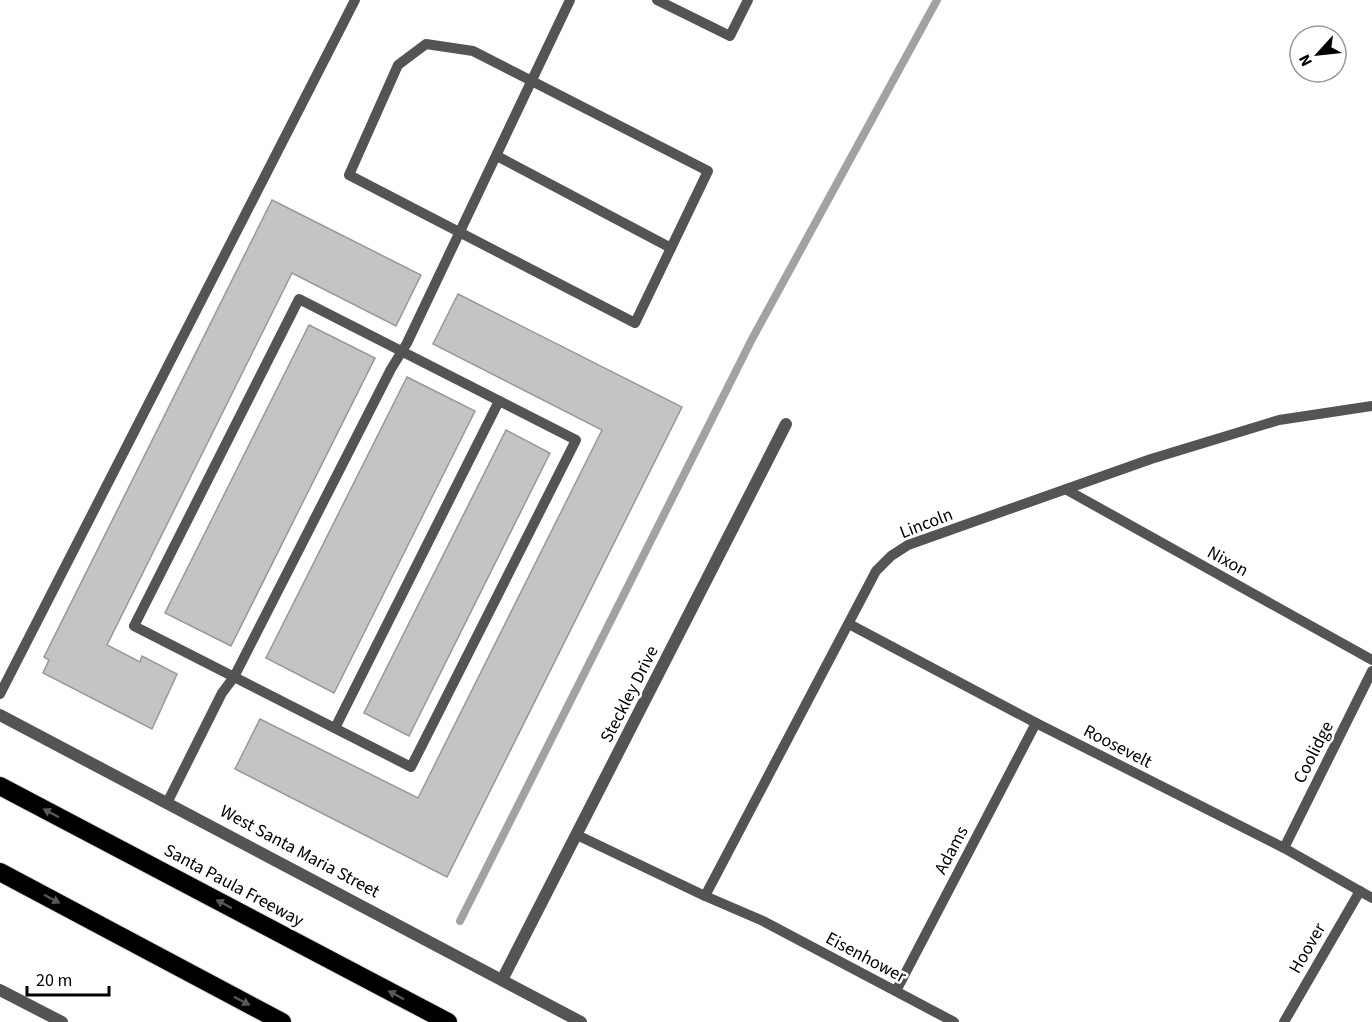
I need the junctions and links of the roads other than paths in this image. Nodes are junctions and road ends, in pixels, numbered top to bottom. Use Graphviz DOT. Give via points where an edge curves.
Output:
graph roads {
  1 [pos="355,0"];
  2 [pos="570,0"];
  3 [pos="657,0"];
  4 [pos="748,0"];
  5 [pos="532,83"];
  6 [pos="497,156"];
  7 [pos="460,233"];
  8 [pos="671,248"];
  9 [pos="402,351"];
  10 [pos="499,400"];
  11 [pos="1372,406"];
  12 [pos="786,424"];
  13 [pos="1067,490"];
  14 [pos="849,624"];
  15 [pos="1372,660"];
  16 [pos="1372,671"];
  17 [pos="234,677"];
  18 [pos="0,694"];
  19 [pos="0,715"];
  20 [pos="1036,723"];
  21 [pos="335,728"];
  22 [pos="0,786"];
  23 [pos="168,801"];
  24 [pos="577,835"];
  25 [pos="1284,848"];
  26 [pos="0,872"];
  27 [pos="1360,891"];
  28 [pos="705,896"];
  29 [pos="1372,898"];
  30 [pos="502,981"];
  31 [pos="0,990"];
  32 [pos="896,991"];
  33 [pos="56,1021"];
  34 [pos="282,1022"];
  35 [pos="448,1022"];
  36 [pos="581,1022"];
  37 [pos="954,1022"];
  38 [pos="1284,1022"];
  1 -- 18 [label="lane"];
  2 -- 5 [label="lane"];
  3 -- 4 [label="lane" via="730,36"];
  5 -- 6 [label="lane"];
  5 -- 7 [label="lane" via="473,51 426,44 398,65 349,175"];
  5 -- 8 [label="lane" via="708,171"];
  6 -- 7 [label="lane"];
  6 -- 8 [label="lane"];
  7 -- 8 [label="lane" via="635,323"];
  7 -- 9 [label="lane"];
  9 -- 10 [label="lane"];
  9 -- 17 [label="lane"];
  9 -- 17 [label="lane" via="298,299 134,626"];
  10 -- 21 [label="lane"];
  10 -- 21 [label="lane" via="576,440 411,767"];
  11 -- 13 [label="lane, Lincoln" via="1279,420 1151,459"];
  12 -- 24 [label="street, Steckley Drive"];
  13 -- 14 [label="lane, Lincoln" via="908,545 876,571"];
  13 -- 15 [label="lane, Nixon"];
  14 -- 20 [label="lane, Roosevelt"];
  14 -- 28 [label="lane, Lincoln"];
  16 -- 25 [label="lane, Coolidge"];
  17 -- 21 [label="lane"];
  17 -- 23 [label="lane" via="222,693"];
  19 -- 23 [label="street, West Santa Maria Street"];
  20 -- 25 [label="lane, Roosevelt"];
  20 -- 32 [label="lane, Adams"];
  35 -- 22 [label="highway, Santa Paula Freeway, one-way"];
  23 -- 30 [label="street, West Santa Maria Street"];
  24 -- 28 [label="lane"];
  24 -- 30 [label="street, Steckley Drive"];
  25 -- 27 [label="lane, Roosevelt"];
  26 -- 34 [label="highway, one-way"];
  27 -- 29 [label="lane, Roosevelt"];
  27 -- 38 [label="lane, Hoover"];
  28 -- 32 [label="lane, Eisenhower" via="763,921"];
  30 -- 36 [label="street, West Santa Maria Street"];
  31 -- 33 [label="street"];
  32 -- 37 [label="lane, Eisenhower"];
}
